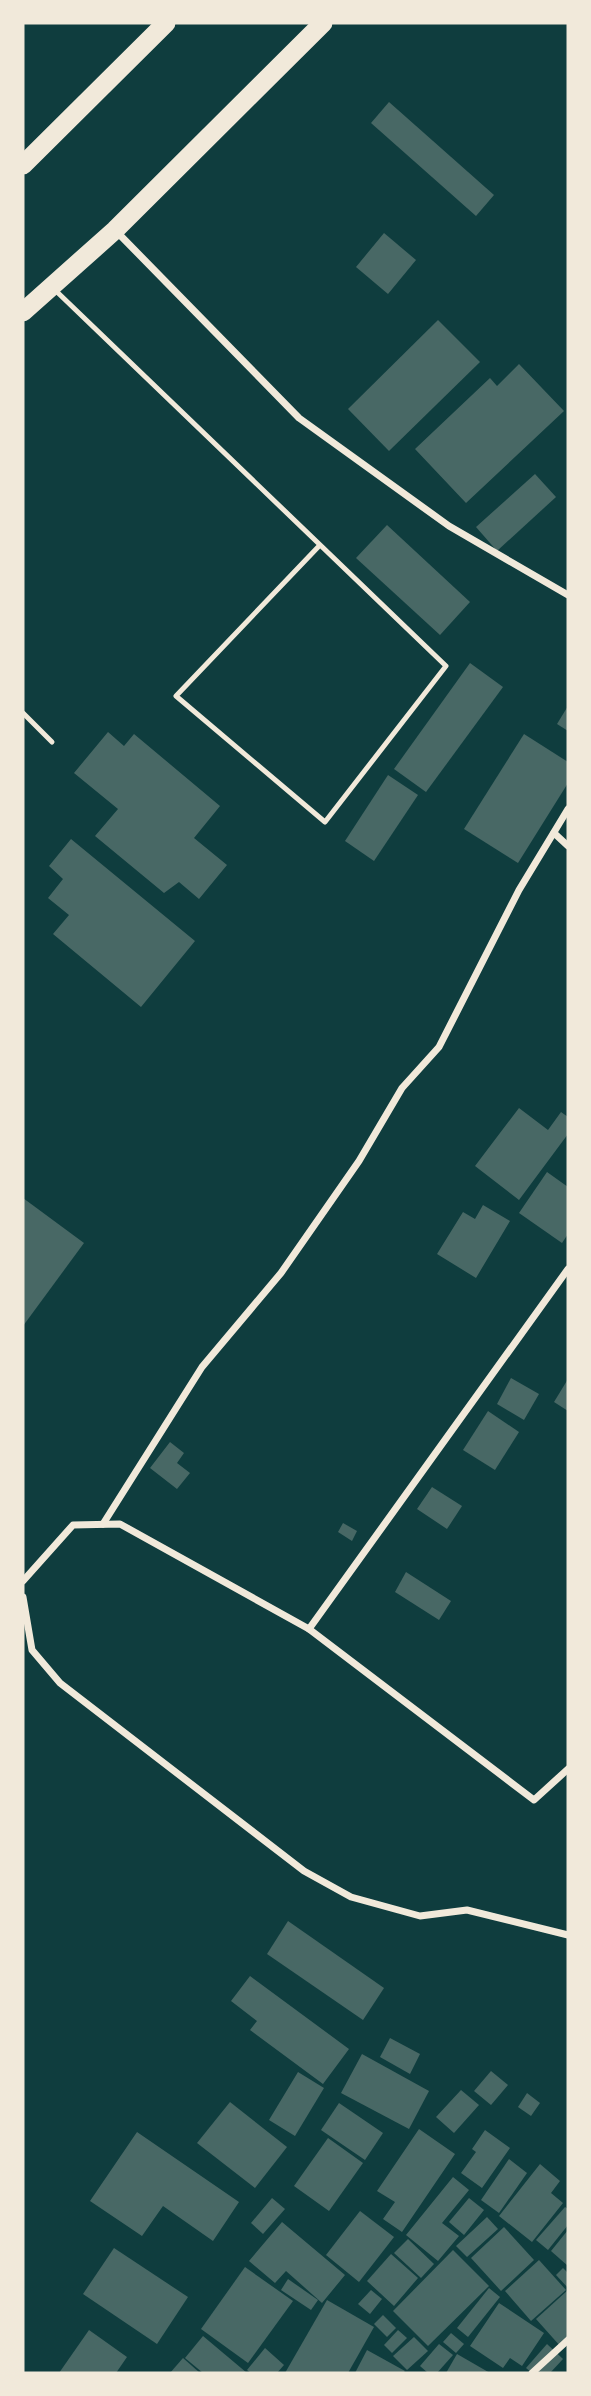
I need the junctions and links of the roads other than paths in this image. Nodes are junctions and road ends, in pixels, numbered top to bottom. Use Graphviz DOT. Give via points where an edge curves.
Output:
graph roads {
  1 [pos="166,23"];
  2 [pos="323,23"];
  3 [pos="23,165"];
  4 [pos="115,230"];
  5 [pos="52,288"];
  6 [pos="23,312"];
  7 [pos="320,545"];
  8 [pos="568,595"];
  9 [pos="23,713"];
  10 [pos="52,742"];
  11 [pos="568,809"];
  12 [pos="554,833"];
  13 [pos="568,846"];
  14 [pos="568,1269"];
  15 [pos="103,1524"];
  16 [pos="23,1581"];
  17 [pos="23,1597"];
  18 [pos="309,1629"];
  19 [pos="568,1769"];
  20 [pos="568,1936"];
  21 [pos="568,2340"];
  22 [pos="532,2373"];
  1 -- 3 [label="highway"];
  2 -- 4 [label="highway"];
  4 -- 5 [label="highway"];
  4 -- 8 [label="street" via="299,418 449,526"];
  5 -- 6 [label="highway"];
  5 -- 7 [label="lane"];
  7 -- 7 [label="lane" via="446,666 325,822 176,696"];
  9 -- 10 [label="lane"];
  11 -- 12 [label="street"];
  12 -- 13 [label="street"];
  12 -- 15 [label="street" via="519,890 439,1047 402,1088 359,1161 281,1273 202,1367"];
  14 -- 18 [label="street"];
  15 -- 16 [label="street" via="73,1525"];
  15 -- 18 [label="street" via="120,1524"];
  17 -- 20 [label="street" via="32,1650 60,1683 303,1871 351,1896 420,1916 467,1910"];
  18 -- 19 [label="street" via="534,1800"];
  21 -- 22 [label="street"];
}
